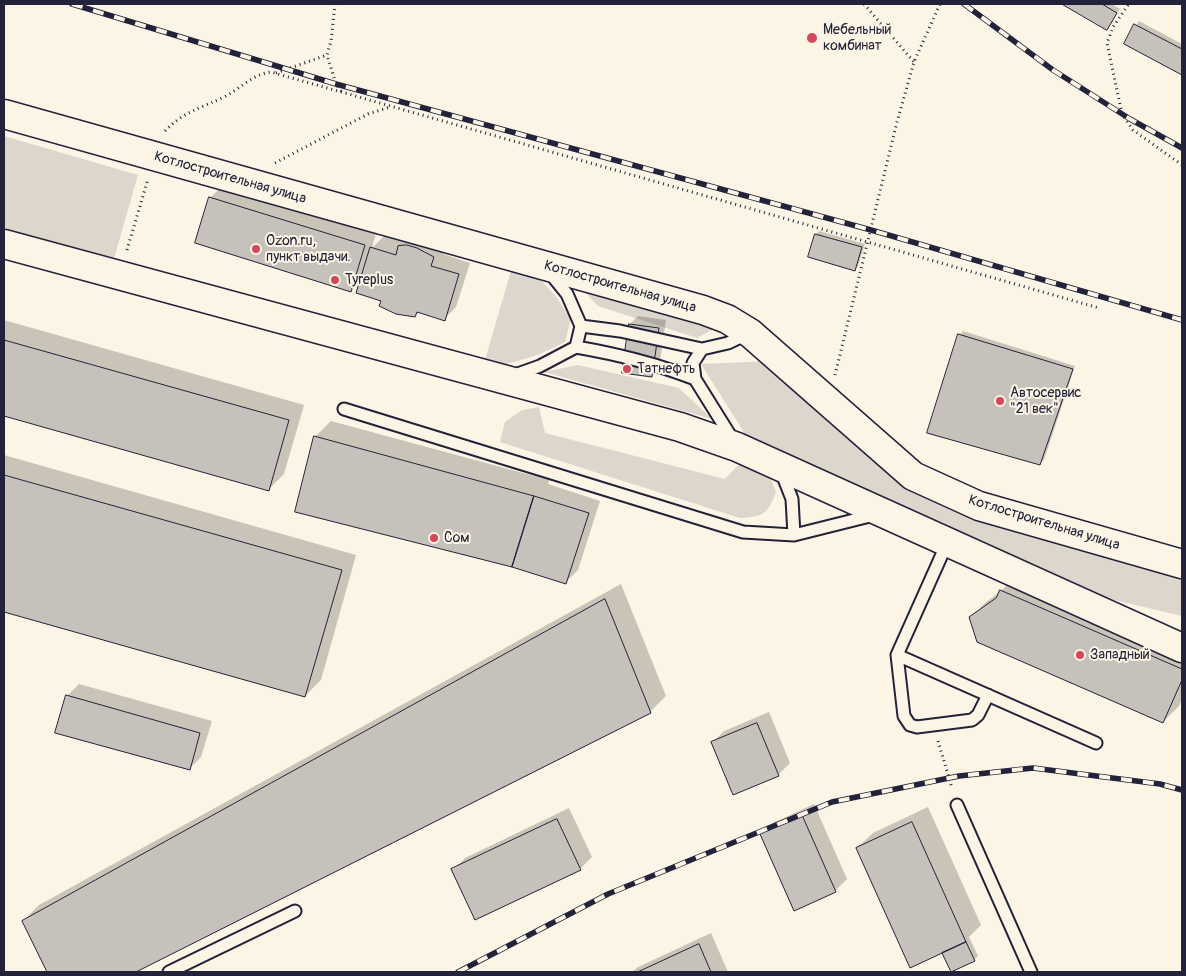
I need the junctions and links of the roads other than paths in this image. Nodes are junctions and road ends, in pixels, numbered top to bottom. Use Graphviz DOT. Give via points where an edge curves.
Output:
graph roads {
  1 [pos="4,114"];
  2 [pos="4,244"];
  3 [pos="542,265"];
  4 [pos="581,326"];
  5 [pos="750,333"];
  6 [pos="576,347"];
  7 [pos="702,349"];
  8 [pos="696,379"];
  9 [pos="504,380"];
  10 [pos="344,409"];
  11 [pos="737,447"];
  12 [pos="778,466"];
  13 [pos="881,513"];
  14 [pos="794,535"];
  15 [pos="948,542"];
  16 [pos="1182,564"];
  17 [pos="1180,645"];
  18 [pos="897,655"];
  19 [pos="988,696"];
  20 [pos="1096,743"];
  21 [pos="958,805"];
  22 [pos="295,911"];
  23 [pos="170,972"];
  24 [pos="1031,972"];
  1 -- 3 [label="main road, Котлостроительная улица"];
  2 -- 9 [label="main road"];
  3 -- 4 [label="lane" via="567,294"];
  3 -- 5 [label="main road, Котлостроительная улица" via="703,310"];
  4 -- 6 [label="lane"];
  4 -- 7 [label="lane"];
  5 -- 7 [label="lane" via="728,343"];
  5 -- 16 [label="main road, Котлостроительная улица" via="914,476 979,506"];
  6 -- 8 [label="lane" via="616,354"];
  6 -- 9 [label="lane"];
  7 -- 8 [label="lane" via="693,363"];
  8 -- 11 [label="lane"];
  9 -- 11 [label="main road" via="680,427"];
  10 -- 14 [label="lane" via="743,532"];
  11 -- 12 [label="main road"];
  12 -- 13 [label="main road"];
  12 -- 14 [label="lane" via="792,499"];
  13 -- 14 [label="lane"];
  13 -- 15 [label="main road"];
  15 -- 17 [label="main road"];
  15 -- 18 [label="lane"];
  18 -- 19 [label="lane"];
  18 -- 19 [label="lane" via="904,716 910,725 972,720"];
  19 -- 20 [label="lane"];
  21 -- 24 [label="lane"];
  22 -- 23 [label="lane"];
}
